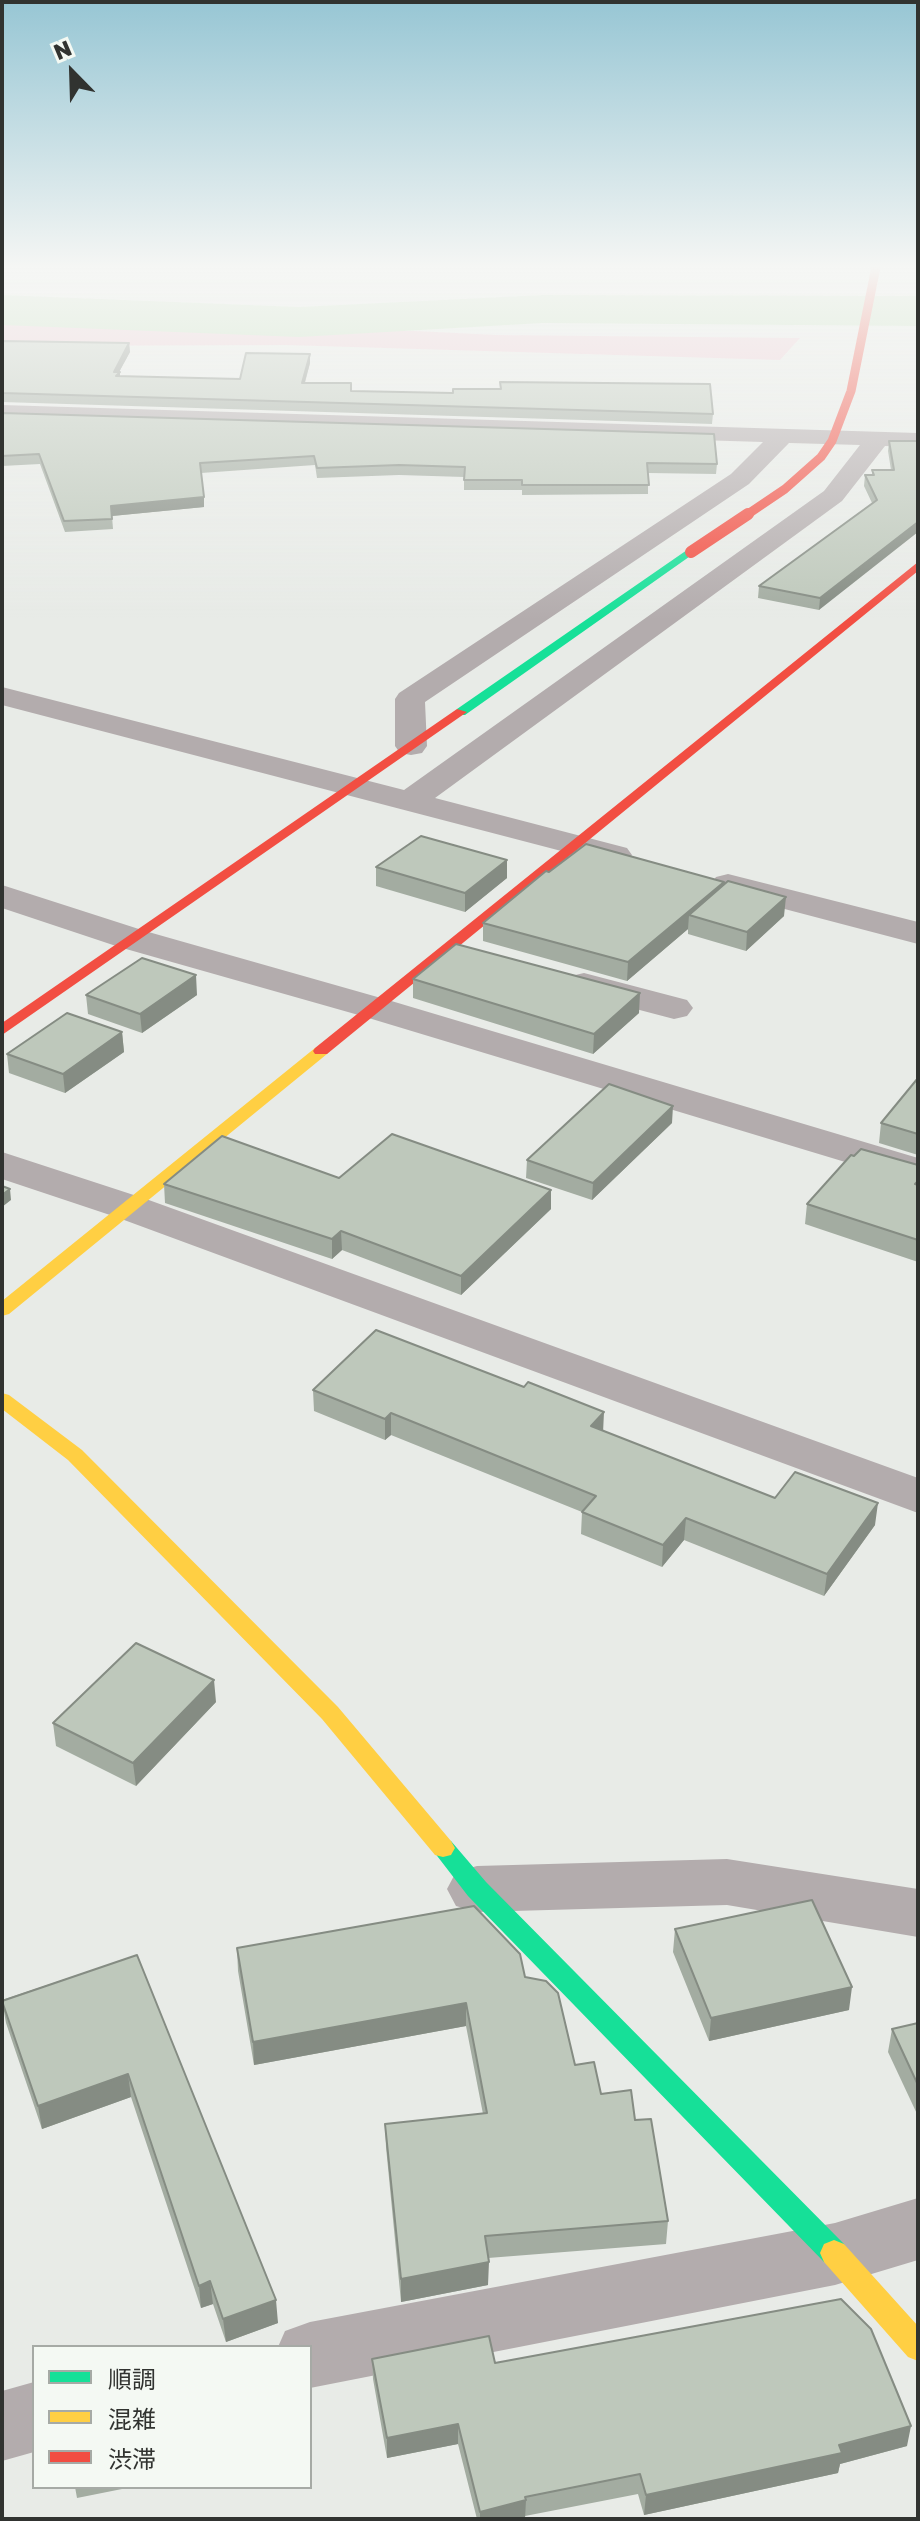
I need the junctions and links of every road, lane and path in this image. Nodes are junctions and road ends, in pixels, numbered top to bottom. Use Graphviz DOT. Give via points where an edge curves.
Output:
graph roads {
  1 [pos="852,385"];
  2 [pos="2,412"];
  3 [pos="783,436"];
  4 [pos="878,439"];
  5 [pos="918,440"];
  6 [pos="918,565"];
  7 [pos="2,696"];
  8 [pos="411,746"];
  9 [pos="354,787"];
  10 [pos="410,801"];
  11 [pos="576,845"];
  12 [pos="650,864"];
  13 [pos="695,875"];
  14 [pos="2,896"];
  15 [pos="918,933"];
  16 [pos="132,939"];
  17 [pos="451,947"];
  18 [pos="495,959"];
  19 [pos="555,976"];
  20 [pos="375,1008"];
  21 [pos="674,1008"];
  22 [pos="2,1030"];
  23 [pos="2,1165"];
  24 [pos="918,1171"];
  25 [pos="131,1208"];
  26 [pos="2,1310"];
  27 [pos="2,1399"];
  28 [pos="918,1496"];
  29 [pos="477,1889"];
  30 [pos="918,1913"];
  31 [pos="918,2229"];
  32 [pos="835,2254"];
  33 [pos="918,2347"];
  34 [pos="312,2355"];
  35 [pos="32,2418"];
  36 [pos="2,2426"];
  1 -- 8 [label="street, bridge" via="832,441 785,489"];
  2 -- 3 [label="street"];
  3 -- 4 [label="street"];
  3 -- 8 [label="street" via="740,479 410,699"];
  4 -- 5 [label="street"];
  4 -- 10 [label="street" via="833,496"];
  6 -- 11 [label="street"];
  7 -- 9 [label="street"];
  8 -- 9 [label="street"];
  9 -- 10 [label="street"];
  9 -- 16 [label="street"];
  10 -- 11 [label="street"];
  11 -- 12 [label="street"];
  11 -- 17 [label="street"];
  13 -- 15 [label="street"];
  14 -- 16 [label="street"];
  16 -- 20 [label="street"];
  16 -- 22 [label="street"];
  17 -- 18 [label="street"];
  17 -- 20 [label="street"];
  19 -- 21 [label="street"];
  20 -- 24 [label="street"];
  20 -- 25 [label="street"];
  23 -- 25 [label="street"];
  25 -- 26 [label="street"];
  25 -- 28 [label="street"];
  27 -- 29 [label="street" via="75,1455 319,1702"];
  29 -- 30 [label="street" via="727,1882"];
  29 -- 32 [label="street"];
  31 -- 32 [label="street"];
  32 -- 33 [label="street"];
  32 -- 34 [label="street"];
  35 -- 36 [label="street"];
}
